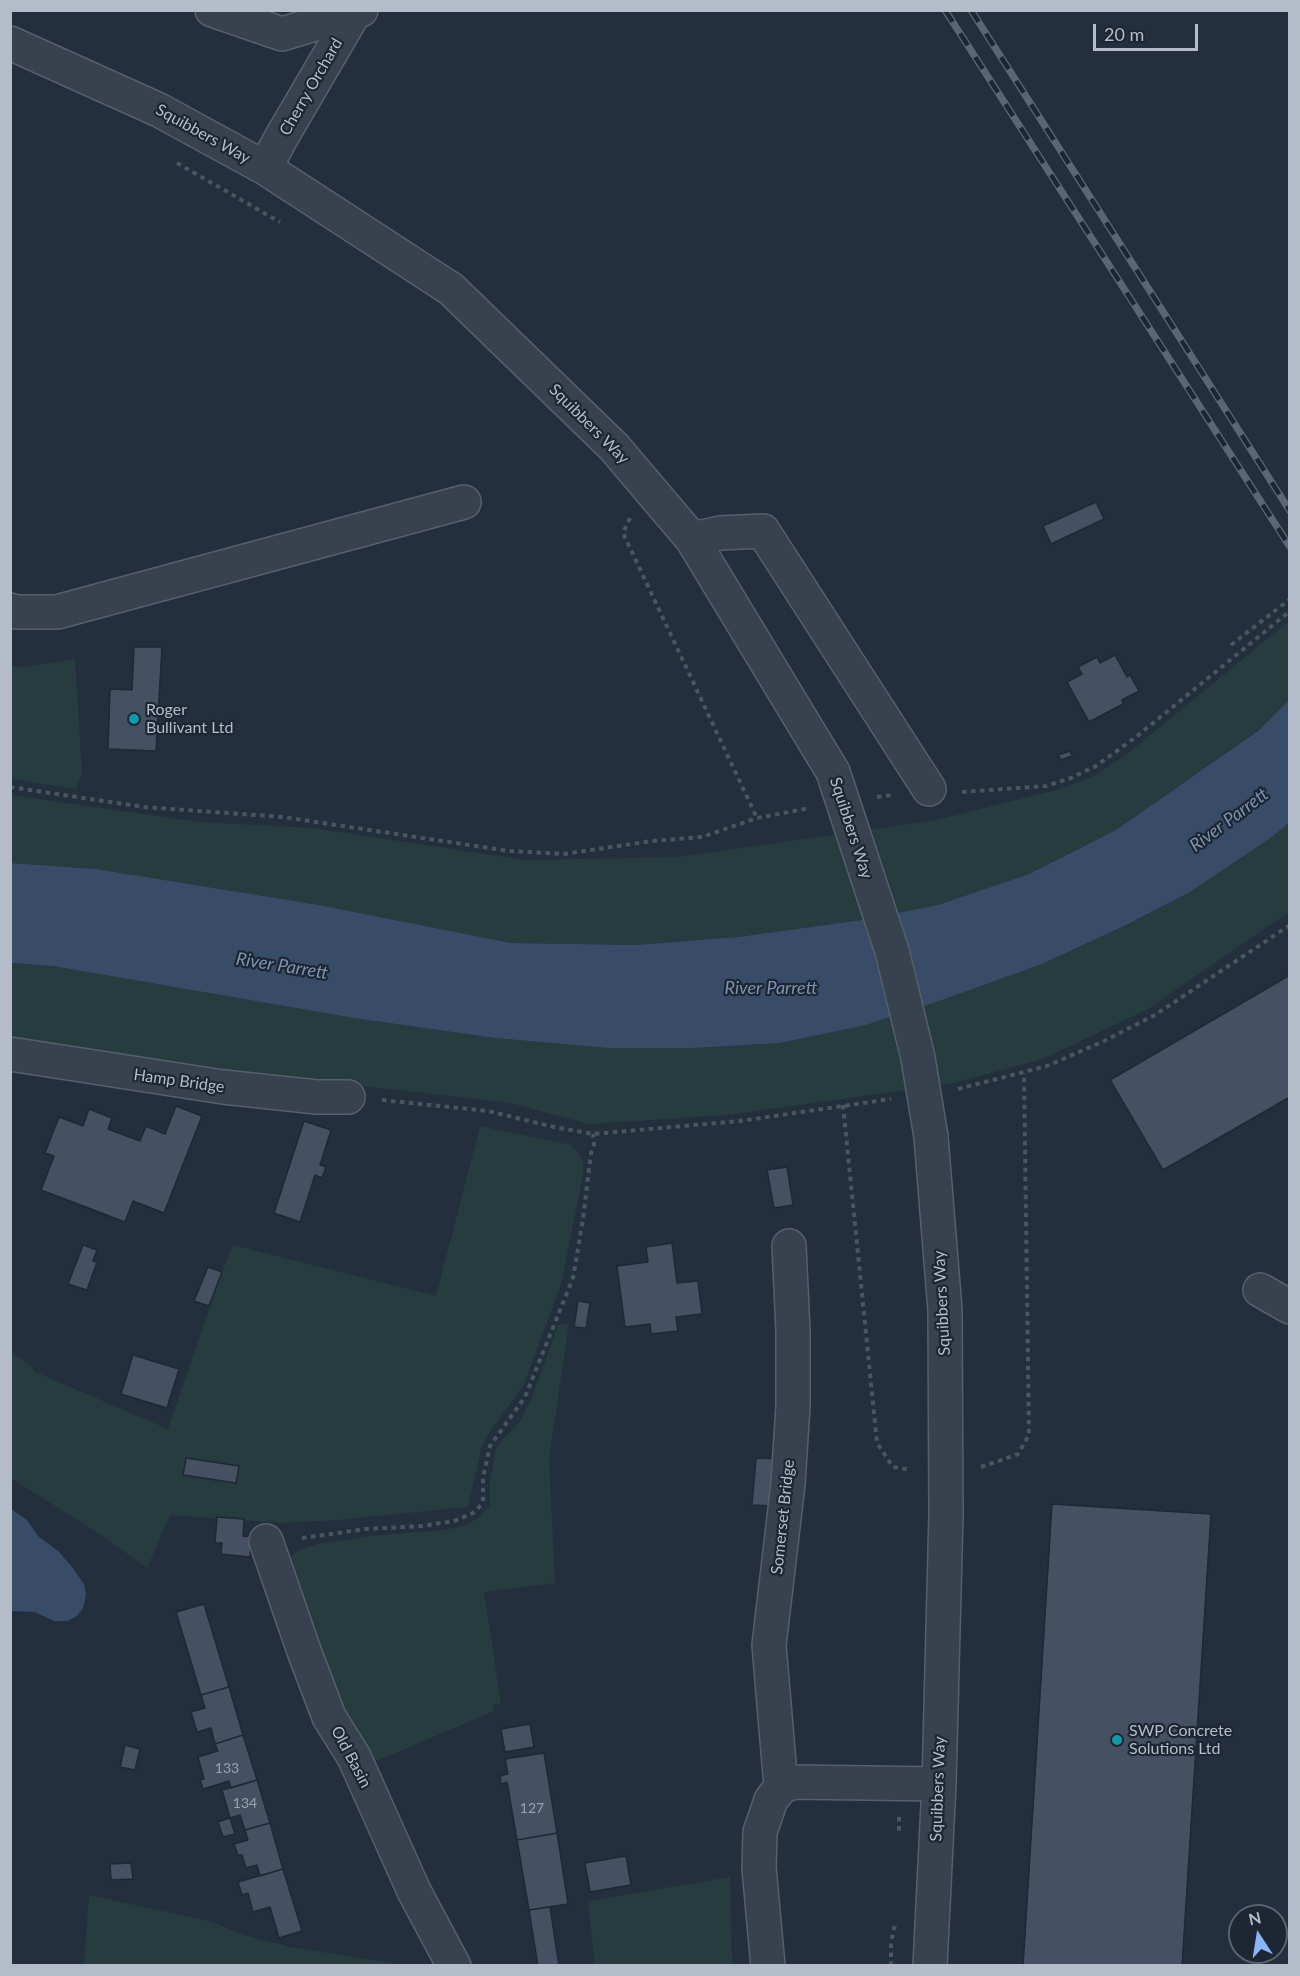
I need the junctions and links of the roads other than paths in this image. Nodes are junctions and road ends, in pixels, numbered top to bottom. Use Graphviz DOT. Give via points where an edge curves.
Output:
graph roads {
  1 [pos="212,10"];
  2 [pos="358,12"];
  3 [pos="10,43"];
  4 [pos="265,168"];
  5 [pos="464,502"];
  6 [pos="692,539"];
  7 [pos="10,610"];
  8 [pos="929,789"];
  9 [pos="10,1054"];
  10 [pos="348,1097"];
  11 [pos="789,1246"];
  12 [pos="1260,1290"];
  13 [pos="1290,1307"];
  14 [pos="269,1548"];
  15 [pos="939,1784"];
  16 [pos="781,1787"];
  17 [pos="454,1965"];
  18 [pos="768,1965"];
  19 [pos="930,1965"];
  1 -- 2 [label="street" via="282,34"];
  2 -- 4 [label="street, Cherry Orchard"];
  3 -- 4 [label="street, Squibbers Way" via="159,110"];
  4 -- 6 [label="street, Squibbers Way" via="451,289 614,447"];
  5 -- 7 [label="street" via="57,612"];
  6 -- 8 [label="street" via="763,531"];
  6 -- 15 [label="street, Squibbers Way, bridge" via="833,771 892,951 918,1058 931,1137 945,1311 946,1514"];
  9 -- 10 [label="street, Hamp Bridge" via="223,1087"];
  11 -- 16 [label="street, Somerset Bridge" via="793,1406 769,1645"];
  12 -- 13 [label="street"];
  14 -- 17 [label="street, Old Basin" via="330,1717 354,1757 414,1891"];
  15 -- 16 [label="street" via="794,1782"];
  15 -- 19 [label="street, Squibbers Way"];
  16 -- 18 [label="street" via="771,1800 760,1832 759,1868"];
}
